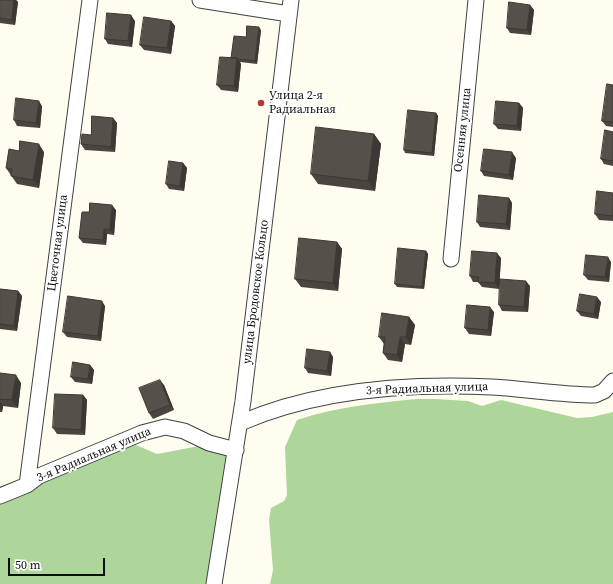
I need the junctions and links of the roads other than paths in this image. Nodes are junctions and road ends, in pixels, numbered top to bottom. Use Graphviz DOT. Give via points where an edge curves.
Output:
graph roads {
  1 [pos="90,0"];
  2 [pos="200,0"];
  3 [pos="476,0"];
  4 [pos="290,7"];
  5 [pos="451,259"];
  6 [pos="613,380"];
  7 [pos="240,423"];
  8 [pos="236,450"];
  9 [pos="27,485"];
  10 [pos="0,496"];
  11 [pos="214,584"];
  1 -- 9 [label="street, Цветочная улица"];
  2 -- 4 [label="street"];
  3 -- 5 [label="street, Осенняя улица"];
  4 -- 7 [label="street, улица Бродовское Кольцо"];
  6 -- 7 [label="street, 3-я Радиальная улица" via="604,391 595,395 491,387 382,389 301,402"];
  7 -- 8 [label="street, улица Бродовское Кольцо"];
  8 -- 9 [label="street, 3-я Радиальная улица" via="209,443 184,431 165,427 142,433 39,476"];
  8 -- 11 [label="street, улица Бродовское Кольцо"];
  9 -- 10 [label="street, 3-я Радиальная улица"];
}
